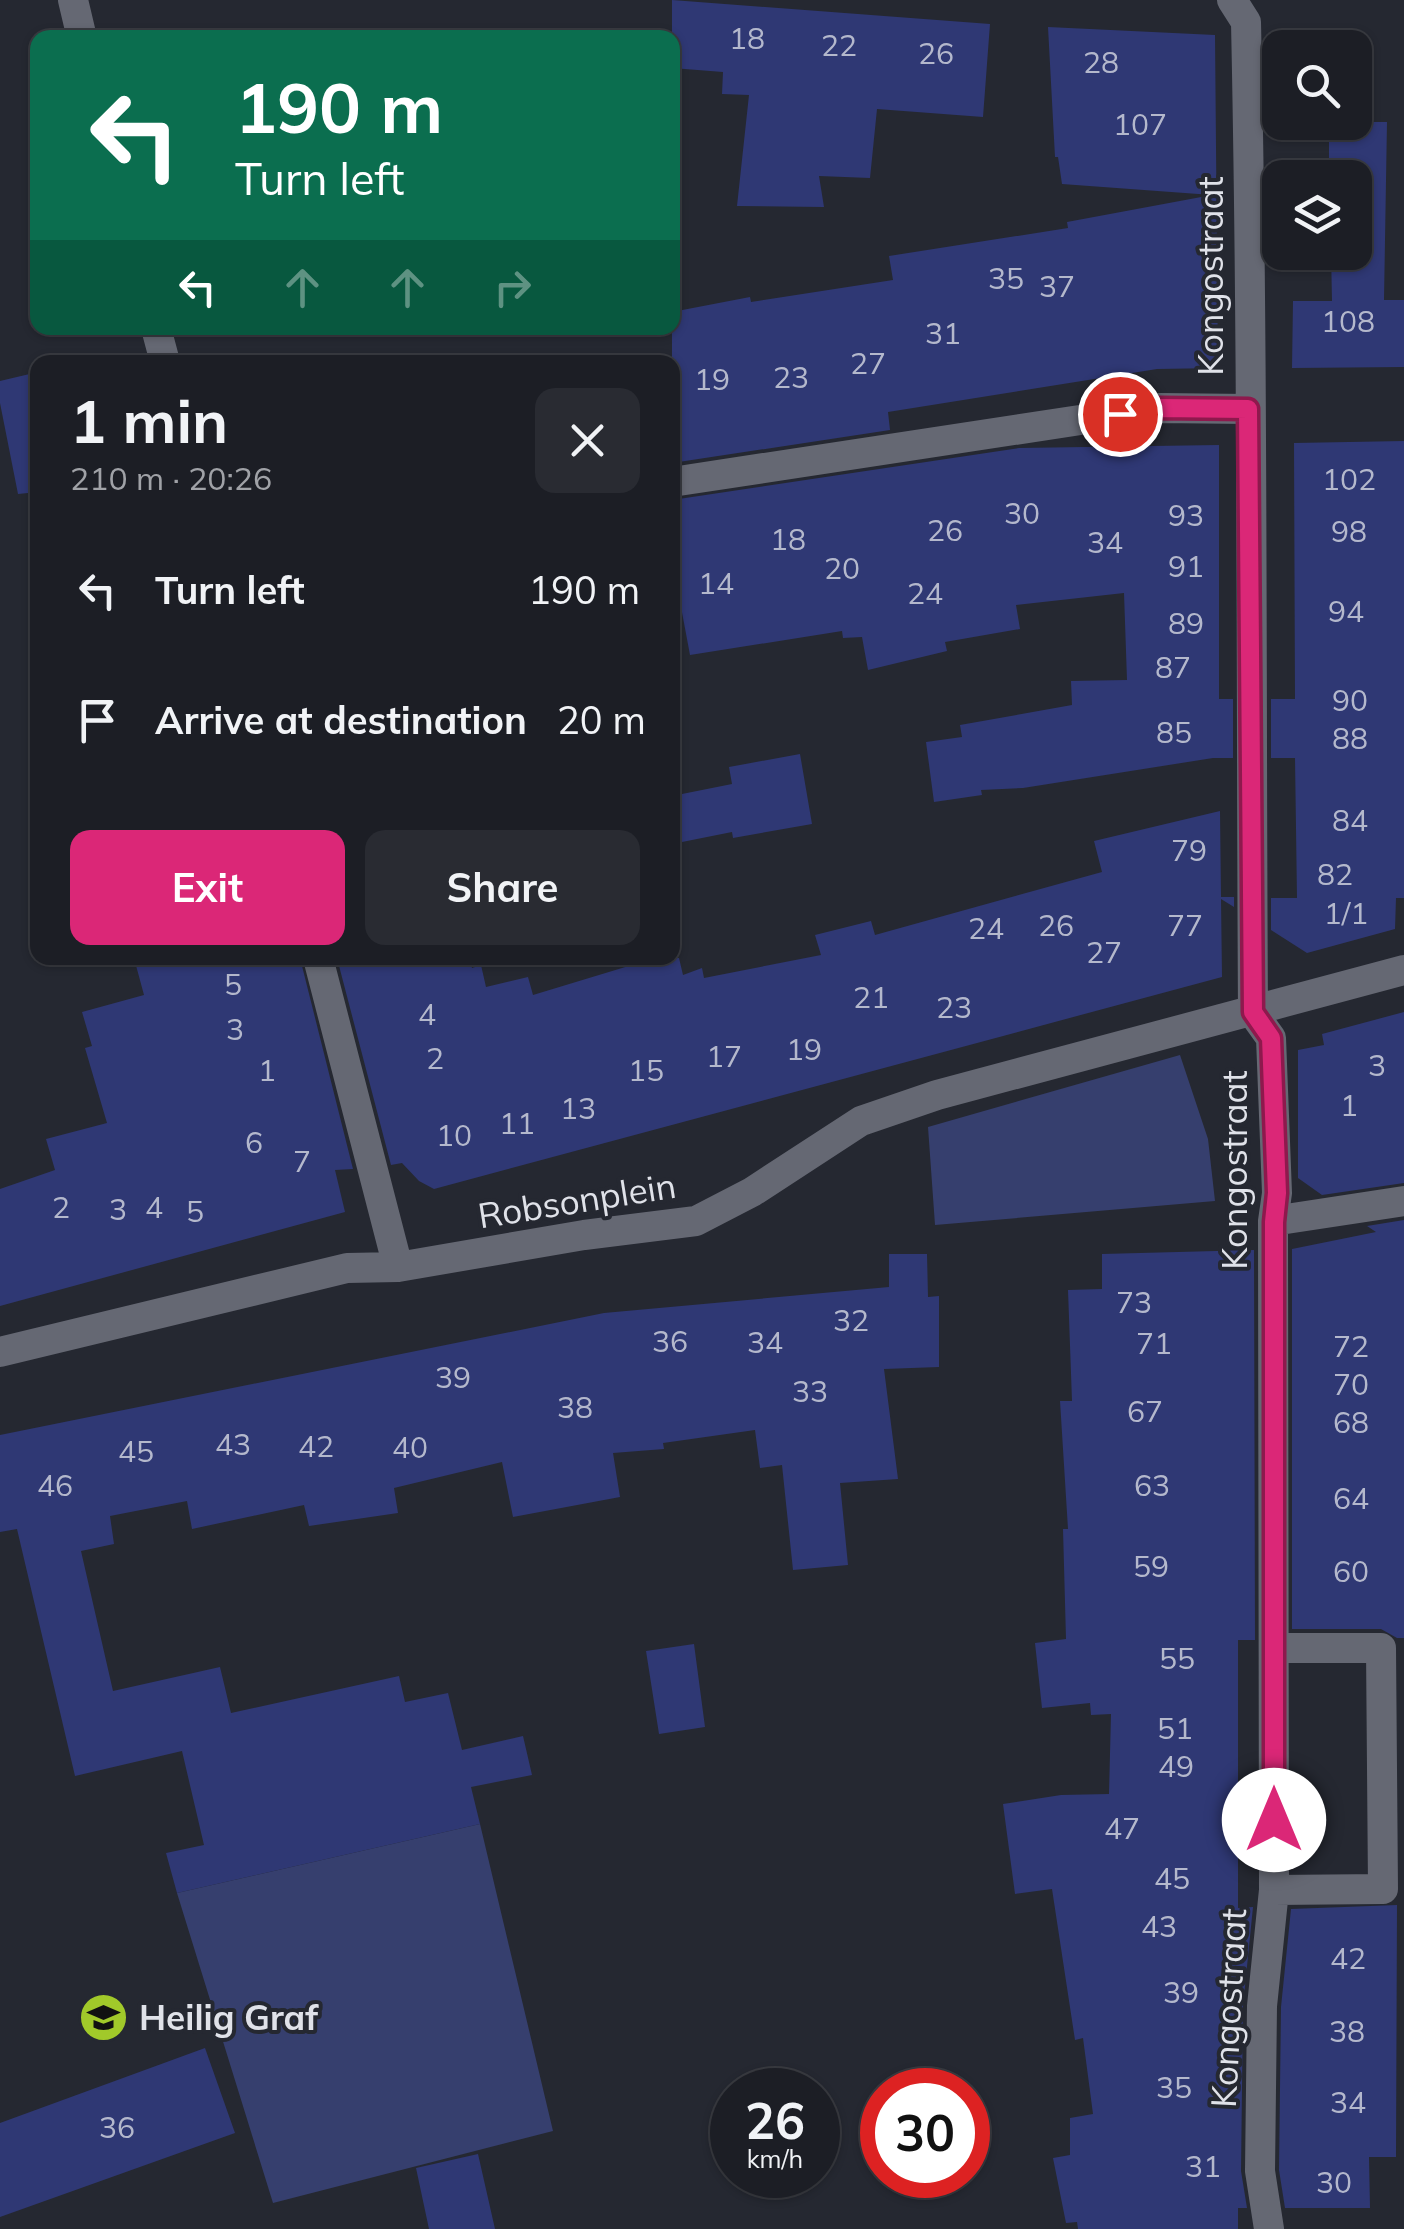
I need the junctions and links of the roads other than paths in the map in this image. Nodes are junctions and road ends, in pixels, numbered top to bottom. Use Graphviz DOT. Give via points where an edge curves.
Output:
graph roads {
  1 [pos="73,0"];
  2 [pos="1232,0"];
  3 [pos="80,30"];
  4 [pos="1248,409"];
  5 [pos="680,481"];
  6 [pos="320,965"];
  7 [pos="1404,970"];
  8 [pos="1253,1012"];
  9 [pos="1404,1202"];
  10 [pos="1274,1222"];
  11 [pos="398,1267"];
  12 [pos="0,1352"];
  13 [pos="1275,1648"];
  14 [pos="1274,1890"];
  15 [pos="1270,2229"];
  1 -- 3 [label="street"];
  2 -- 4 [label="street, Kongostraat" via="1246,22"];
  4 -- 5 [label="street" via="1159,408"];
  4 -- 8 [label="street, Kongostraat"];
  6 -- 11 [label="street"];
  7 -- 8 [label="street, Robsonplein"];
  8 -- 10 [label="street, Kongostraat" via="1271,1038"];
  8 -- 11 [label="street, Robsonplein" via="861,1121 696,1221"];
  9 -- 10 [label="street"];
  10 -- 13 [label="street, Kongostraat"];
  11 -- 12 [label="street, Robsonplein" via="347,1268"];
  13 -- 14 [label="street, Kongostraat"];
  13 -- 14 [label="street" via="1381,1648 1383,1889"];
  14 -- 15 [label="street, Kongostraat" via="1262,2006 1260,2171"];
}
